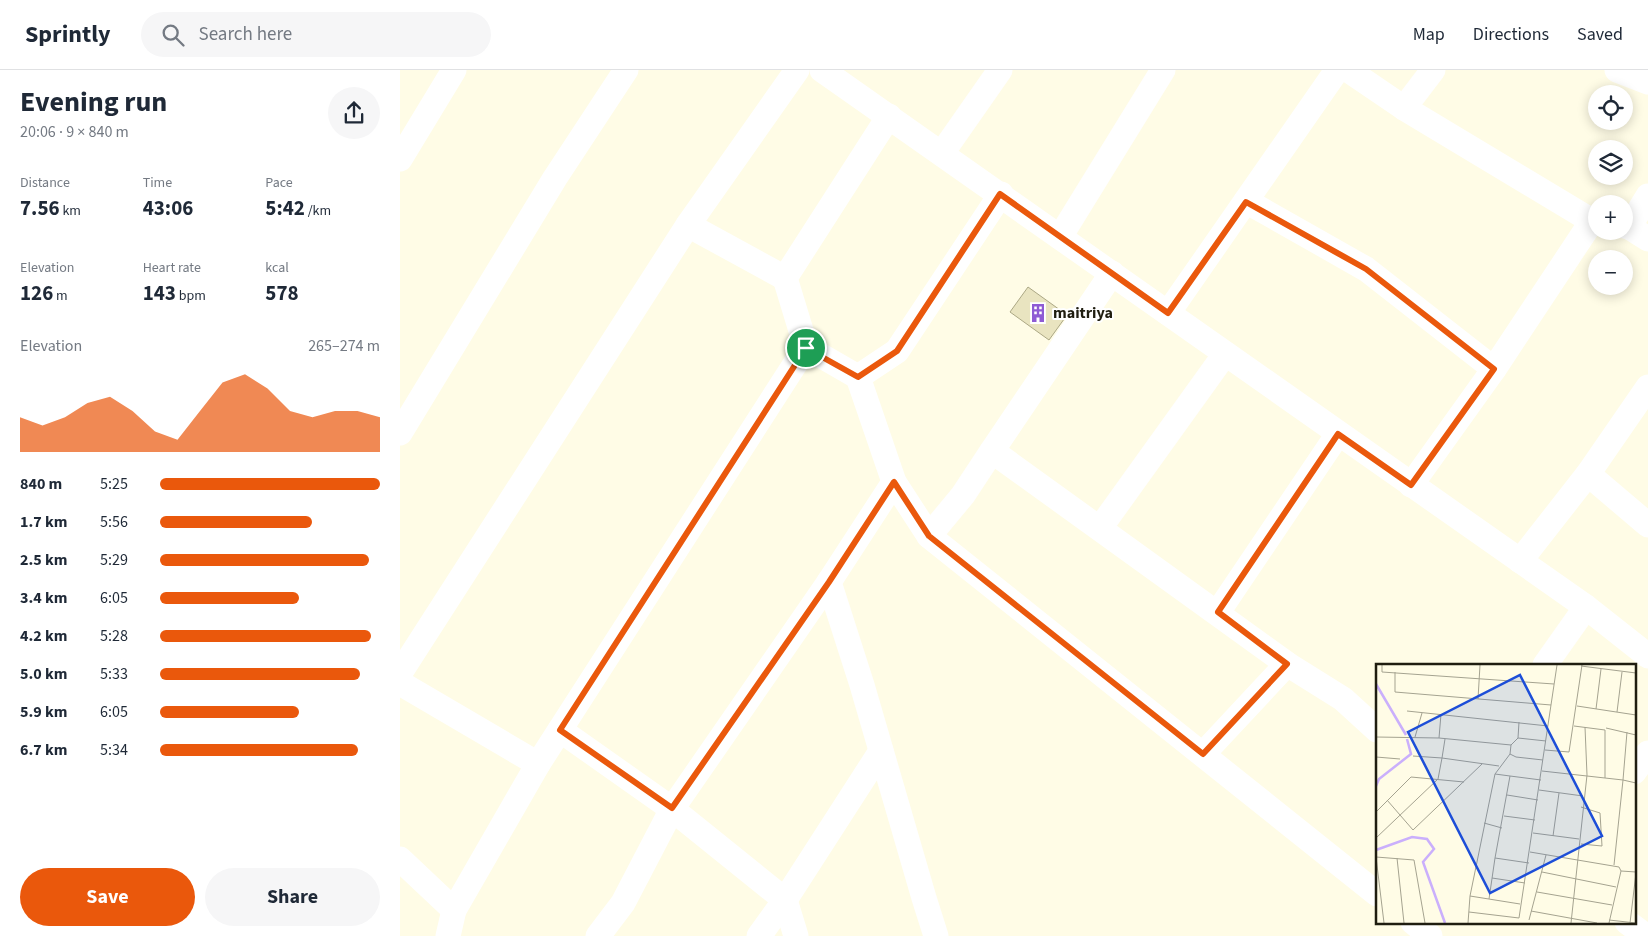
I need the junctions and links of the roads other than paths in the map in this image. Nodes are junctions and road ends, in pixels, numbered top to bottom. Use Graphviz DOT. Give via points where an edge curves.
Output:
graph roads {
  1 [pos="454,70"];
  2 [pos="626,70"];
  3 [pos="797,70"];
  4 [pos="822,70"];
  5 [pos="1000,70"];
  6 [pos="1163,70"];
  7 [pos="1337,70"];
  8 [pos="1348,70"];
  9 [pos="1433,70"];
  10 [pos="1617,70"];
  11 [pos="1648,82"];
  12 [pos="1404,108"];
  13 [pos="889,116"];
  14 [pos="942,153"];
  15 [pos="400,158"];
  16 [pos="1000,194"];
  17 [pos="1648,196"];
  18 [pos="1246,202"];
  19 [pos="1588,217"];
  20 [pos="688,225"];
  21 [pos="1588,230"];
  22 [pos="1633,231"];
  23 [pos="1060,237"];
  24 [pos="1112,274"];
  25 [pos="785,278"];
  26 [pos="1168,313"];
  27 [pos="806,348"];
  28 [pos="1225,354"];
  29 [pos="1494,369"];
  30 [pos="858,377"];
  31 [pos="1648,387"];
  32 [pos="408,401"];
  33 [pos="400,433"];
  34 [pos="1338,434"];
  35 [pos="992,451"];
  36 [pos="1588,474"];
  37 [pos="894,482"];
  38 [pos="1411,485"];
  39 [pos="1648,525"];
  40 [pos="1100,528"];
  41 [pos="929,536"];
  42 [pos="1520,561"];
  43 [pos="829,582"];
  44 [pos="1586,608"];
  45 [pos="1218,612"];
  46 [pos="1648,656"];
  47 [pos="1287,664"];
  48 [pos="1546,664"];
  49 [pos="400,672"];
  50 [pos="400,683"];
  51 [pos="1376,729"];
  52 [pos="560,730"];
  53 [pos="881,751"];
  54 [pos="1203,754"];
  55 [pos="1648,754"];
  56 [pos="538,764"];
  57 [pos="1636,769"];
  58 [pos="672,808"];
  59 [pos="400,858"];
  60 [pos="1376,893"];
  61 [pos="785,900"];
  62 [pos="454,910"];
  63 [pos="1415,924"];
  64 [pos="1629,924"];
  65 [pos="448,936"];
  66 [pos="598,936"];
  67 [pos="759,936"];
  68 [pos="796,936"];
  69 [pos="936,936"];
  70 [pos="1430,936"];
  71 [pos="1646,936"];
  1 -- 15 [label="street"];
  2 -- 32 [label="street"];
  3 -- 20 [label="street"];
  4 -- 13 [label="street"];
  5 -- 14 [label="street"];
  6 -- 23 [label="street"];
  7 -- 18 [label="street"];
  8 -- 12 [label="street"];
  9 -- 12 [label="street"];
  10 -- 11 [label="street"];
  12 -- 19 [label="street"];
  13 -- 14 [label="street"];
  13 -- 25 [label="street"];
  14 -- 16 [label="street"];
  16 -- 23 [label="street"];
  16 -- 30 [label="street" via="897,351"];
  17 -- 22 [label="street"];
  18 -- 26 [label="street"];
  18 -- 29 [label="street" via="1366,269"];
  20 -- 25 [label="street"];
  20 -- 49 [label="street"];
  21 -- 29 [label="street"];
  23 -- 24 [label="street"];
  24 -- 26 [label="street"];
  24 -- 35 [label="street"];
  25 -- 27 [label="street"];
  26 -- 28 [label="street"];
  27 -- 30 [label="street"];
  27 -- 52 [label="street"];
  28 -- 34 [label="street"];
  28 -- 40 [label="street"];
  29 -- 38 [label="street"];
  30 -- 37 [label="street"];
  31 -- 36 [label="street"];
  32 -- 33 [label="street"];
  34 -- 38 [label="street"];
  34 -- 45 [label="street"];
  35 -- 40 [label="street"];
  35 -- 41 [label="street" via="963,495"];
  36 -- 39 [label="street"];
  36 -- 42 [label="street"];
  37 -- 41 [label="street"];
  37 -- 43 [label="street"];
  38 -- 42 [label="street"];
  40 -- 45 [label="street"];
  41 -- 54 [label="street"];
  42 -- 44 [label="street"];
  43 -- 53 [label="street"];
  43 -- 58 [label="street"];
  44 -- 46 [label="street"];
  44 -- 48 [label="street"];
  45 -- 47 [label="street"];
  47 -- 51 [label="street" via="1342,699"];
  47 -- 54 [label="street"];
  50 -- 56 [label="street"];
  52 -- 56 [label="street"];
  52 -- 58 [label="street"];
  53 -- 61 [label="street"];
  53 -- 69 [label="street"];
  54 -- 60 [label="street"];
  55 -- 57 [label="street"];
  56 -- 62 [label="street"];
  58 -- 61 [label="street"];
  58 -- 66 [label="street" via="624,903"];
  59 -- 62 [label="street"];
  61 -- 67 [label="street"];
  61 -- 68 [label="street"];
  62 -- 65 [label="street"];
  63 -- 70 [label="street"];
  64 -- 71 [label="street"];
}
